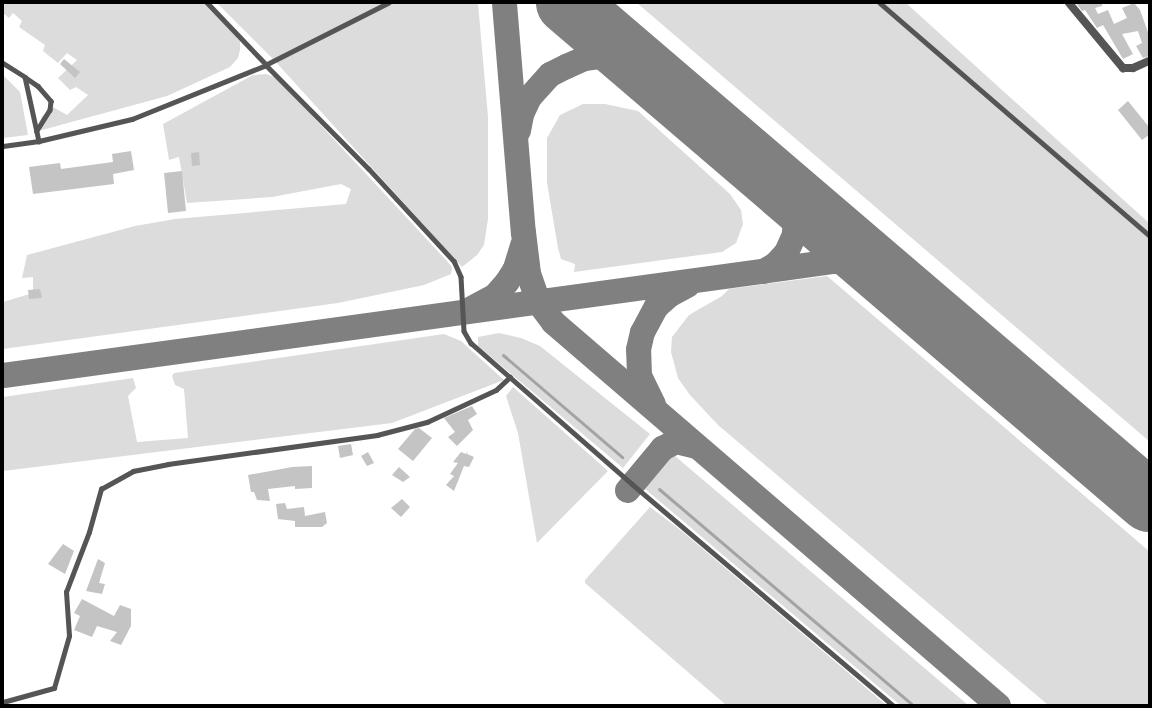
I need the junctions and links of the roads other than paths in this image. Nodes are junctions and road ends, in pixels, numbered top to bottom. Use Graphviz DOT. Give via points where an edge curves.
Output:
graph roads {
  1 [pos="207,3"];
  2 [pos="389,3"];
  3 [pos="880,3"];
  4 [pos="1069,3"];
  5 [pos="1149,60"];
  6 [pos="3,63"];
  7 [pos="266,65"];
  8 [pos="25,76"];
  9 [pos="37,131"];
  10 [pos="39,141"];
  11 [pos="3,146"];
  12 [pos="1149,235"];
  13 [pos="510,377"];
  14 [pos="3,702"];
  15 [pos="893,705"];
  1 -- 7 [label="lane"];
  2 -- 7 [label="lane"];
  3 -- 12 [label="lane"];
  4 -- 5 [label="street" via="1123,68 1134,68"];
  6 -- 8 [label="lane"];
  7 -- 10 [label="lane" via="132,119"];
  7 -- 13 [label="lane" via="434,238 458,269 463,323 467,338"];
  8 -- 9 [label="lane"];
  8 -- 9 [label="lane" via="51,101 50,110"];
  9 -- 10 [label="lane"];
  10 -- 11 [label="lane"];
  13 -- 14 [label="lane" via="496,390 427,422 377,435 161,465 133,471 101,489 89,532 66,592 69,636 54,688"];
  13 -- 15 [label="lane"];
}
